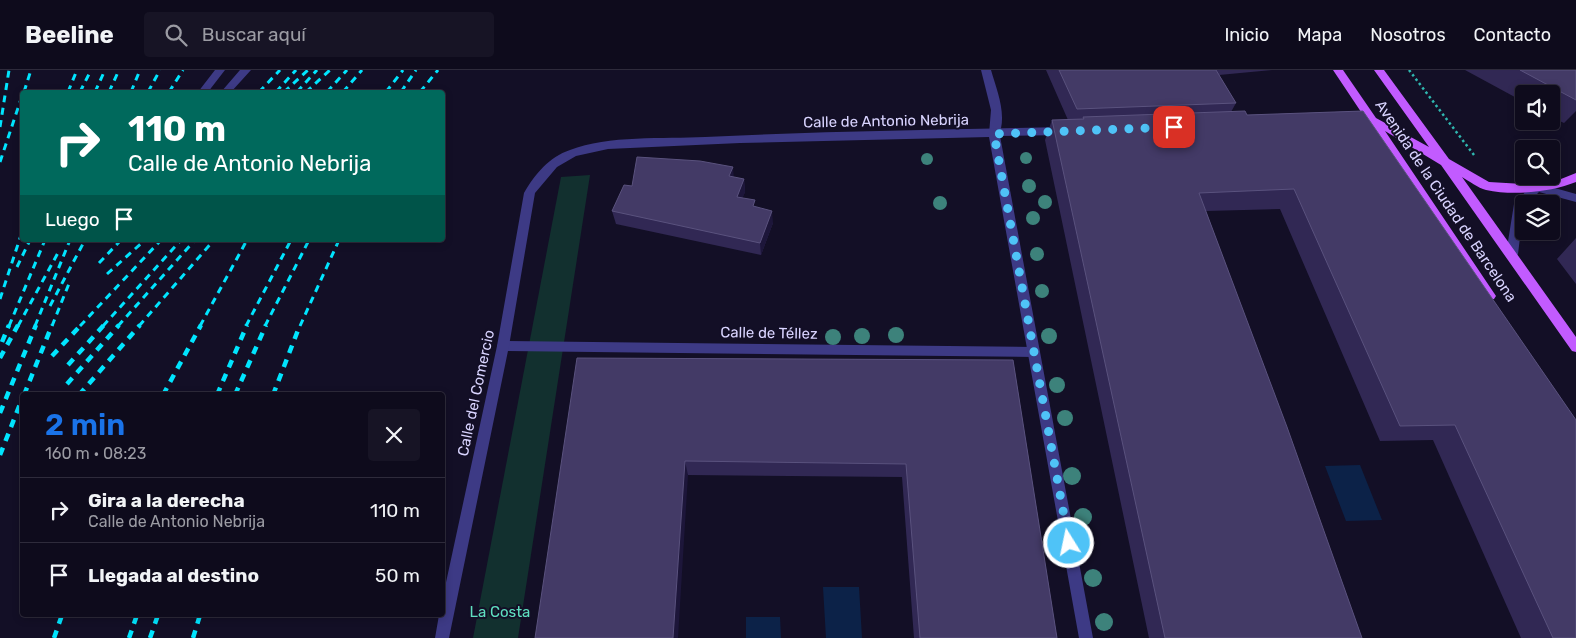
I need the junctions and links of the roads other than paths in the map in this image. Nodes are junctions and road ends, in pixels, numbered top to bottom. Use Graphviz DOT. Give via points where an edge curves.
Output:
graph roads {
  1 [pos="220,70"];
  2 [pos="246,70"];
  3 [pos="986,70"];
  4 [pos="1338,70"];
  5 [pos="1379,70"];
  6 [pos="205,90"];
  7 [pos="228,90"];
  8 [pos="1354,120"];
  9 [pos="1372,120"];
  10 [pos="1074,131"];
  11 [pos="994,134"];
  12 [pos="555,162"];
  13 [pos="1448,165"];
  14 [pos="1576,177"];
  15 [pos="1537,187"];
  16 [pos="1576,198"];
  17 [pos="1512,254"];
  18 [pos="1495,304"];
  19 [pos="502,346"];
  20 [pos="1576,347"];
  21 [pos="1034,352"];
  22 [pos="442,638"];
  23 [pos="1086,638"];
  1 -- 6 [label="street"];
  2 -- 7 [label="street"];
  3 -- 11 [label="street" via="998,123"];
  4 -- 9 [label="main road, Avenida de la Ciudad de Barcelona"];
  5 -- 13 [label="main road, Avenida de la Ciudad de Barcelona"];
  8 -- 9 [label="street"];
  9 -- 13 [label="main road"];
  9 -- 18 [label="main road, Avenida de la Ciudad de Barcelona"];
  10 -- 11 [label="street, Calle de Antonio Nebrija"];
  11 -- 12 [label="street, Calle de Antonio Nebrija" via="608,145 581,150"];
  11 -- 21 [label="street"];
  12 -- 19 [label="street, Calle del Comercio" via="539,176 530,193"];
  13 -- 15 [label="main road" via="1487,186"];
  13 -- 17 [label="main road, Avenida de la Ciudad de Barcelona"];
  14 -- 15 [label="main road" via="1558,185"];
  15 -- 16 [label="street"];
  15 -- 17 [label="street" via="1520,204"];
  17 -- 20 [label="main road, Avenida de la Ciudad de Barcelona"];
  19 -- 21 [label="street, Calle de Téllez"];
  19 -- 22 [label="street, Calle del Comercio"];
  21 -- 23 [label="street"];
}
